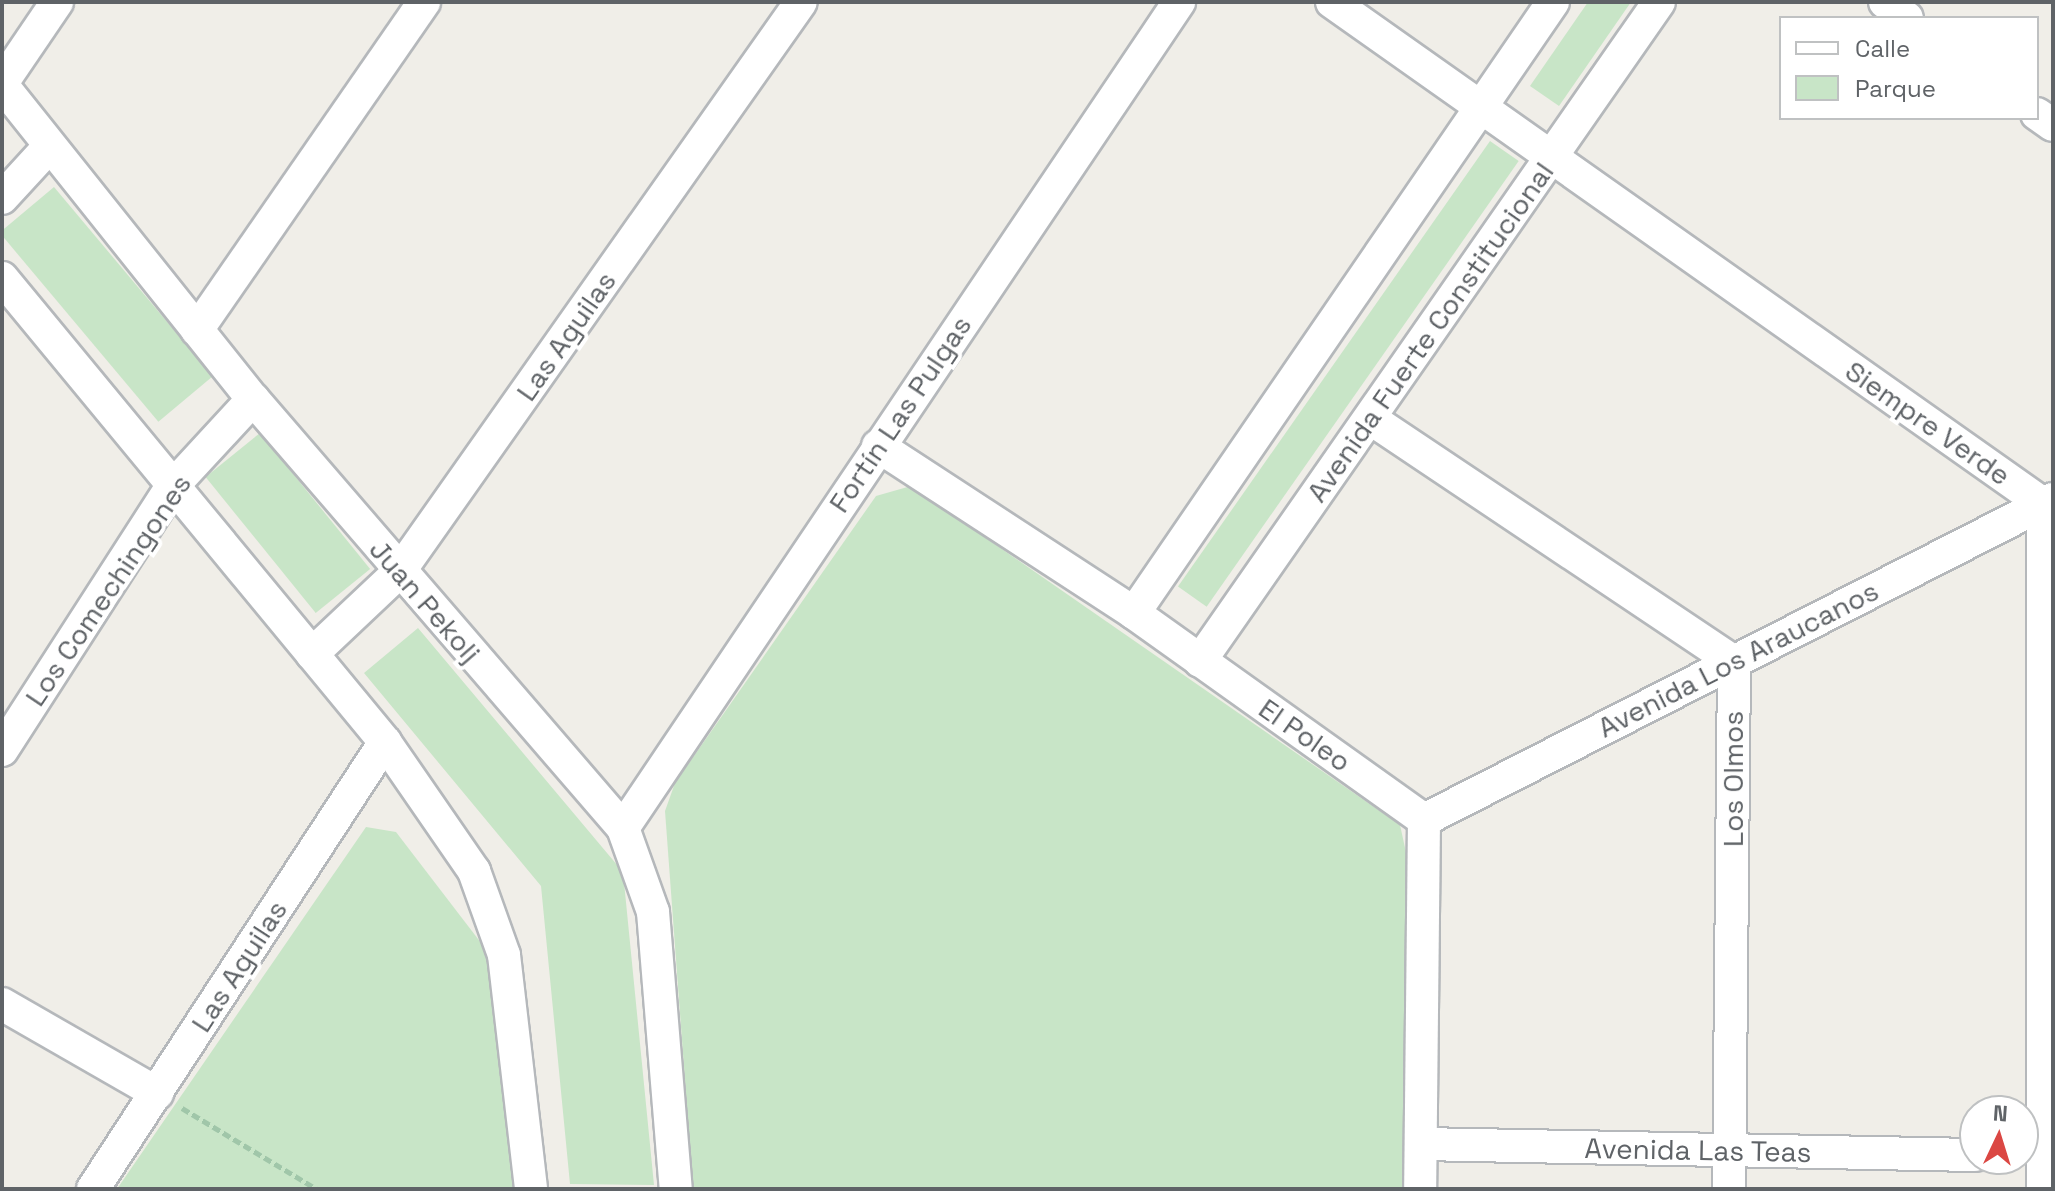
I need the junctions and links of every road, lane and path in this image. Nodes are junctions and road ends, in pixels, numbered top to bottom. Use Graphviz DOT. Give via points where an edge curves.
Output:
graph roads {
  1 [pos="57,2"];
  2 [pos="424,2"];
  3 [pos="801,2"];
  4 [pos="1179,2"];
  5 [pos="1332,2"];
  6 [pos="1553,2"];
  7 [pos="1659,2"];
  8 [pos="1885,2"];
  9 [pos="1904,16"];
  10 [pos="2,84"];
  11 [pos="1483,103"];
  12 [pos="48,148"];
  13 [pos="1552,155"];
  14 [pos="2,198"];
  15 [pos="2,278"];
  16 [pos="197,330"];
  17 [pos="253,399"];
  18 [pos="1371,419"];
  19 [pos="878,446"];
  20 [pos="171,488"];
  21 [pos="2048,502"];
  22 [pos="399,572"];
  23 [pos="1134,613"];
  24 [pos="312,654"];
  25 [pos="1200,661"];
  26 [pos="1734,662"];
  27 [pos="385,742"];
  28 [pos="2,750"];
  29 [pos="1424,820"];
  30 [pos="623,828"];
  31 [pos="2,1004"];
  32 [pos="157,1093"];
  33 [pos="1421,1144"];
  34 [pos="1730,1151"];
  35 [pos="1959,1155"];
  36 [pos="2040,1157"];
  37 [pos="93,1189"];
  38 [pos="317,1189"];
  39 [pos="531,1189"];
  40 [pos="676,1189"];
  41 [pos="1420,1189"];
  42 [pos="1729,1189"];
  43 [pos="2043,1189"];
  1 -- 10 [label="street"];
  2 -- 16 [label="street"];
  3 -- 22 [label="street, Las Aguilas"];
  4 -- 19 [label="street, Fortín Las Pulgas"];
  5 -- 11 [label="street, Siempre Verde"];
  6 -- 11 [label="street"];
  7 -- 13 [label="street, Avenida Fuerte Constitucional"];
  8 -- 9 [label="street"];
  10 -- 12 [label="street, Juan Pekolj"];
  11 -- 13 [label="street, Siempre Verde"];
  11 -- 23 [label="street"];
  12 -- 14 [label="street"];
  12 -- 16 [label="street, Juan Pekolj"];
  13 -- 18 [label="street, Avenida Fuerte Constitucional"];
  13 -- 21 [label="street, Siempre Verde"];
  15 -- 20 [label="street"];
  16 -- 17 [label="street, Juan Pekolj"];
  17 -- 20 [label="street, Los Comechingones"];
  17 -- 22 [label="street, Juan Pekolj"];
  18 -- 25 [label="street, Avenida Fuerte Constitucional"];
  18 -- 26 [label="street"];
  19 -- 23 [label="street, El Poleo"];
  19 -- 30 [label="street, Fortín Las Pulgas"];
  20 -- 24 [label="street"];
  20 -- 28 [label="street, Los Comechingones"];
  21 -- 26 [label="street, Avenida Los Araucanos"];
  21 -- 36 [label="street"];
  22 -- 24 [label="street, Las Aguilas"];
  22 -- 30 [label="street, Juan Pekolj"];
  23 -- 25 [label="street, El Poleo"];
  24 -- 27 [label="street"];
  25 -- 29 [label="street, El Poleo"];
  26 -- 29 [label="street, Avenida Los Araucanos"];
  26 -- 34 [label="street, Los Olmos"];
  27 -- 32 [label="street, Las Aguilas"];
  27 -- 39 [label="street" via="490,906 504,955"];
  29 -- 33 [label="street"];
  30 -- 40 [label="street, Juan Pekolj" via="653,912"];
  31 -- 32 [label="street"];
  32 -- 37 [label="street, Las Aguilas"];
  32 -- 38 [label="path"];
  33 -- 34 [label="street, Avenida Las Teas"];
  33 -- 41 [label="street"];
  34 -- 35 [label="street, Avenida Las Teas"];
  34 -- 42 [label="street, Los Olmos"];
  36 -- 43 [label="street"];
}
